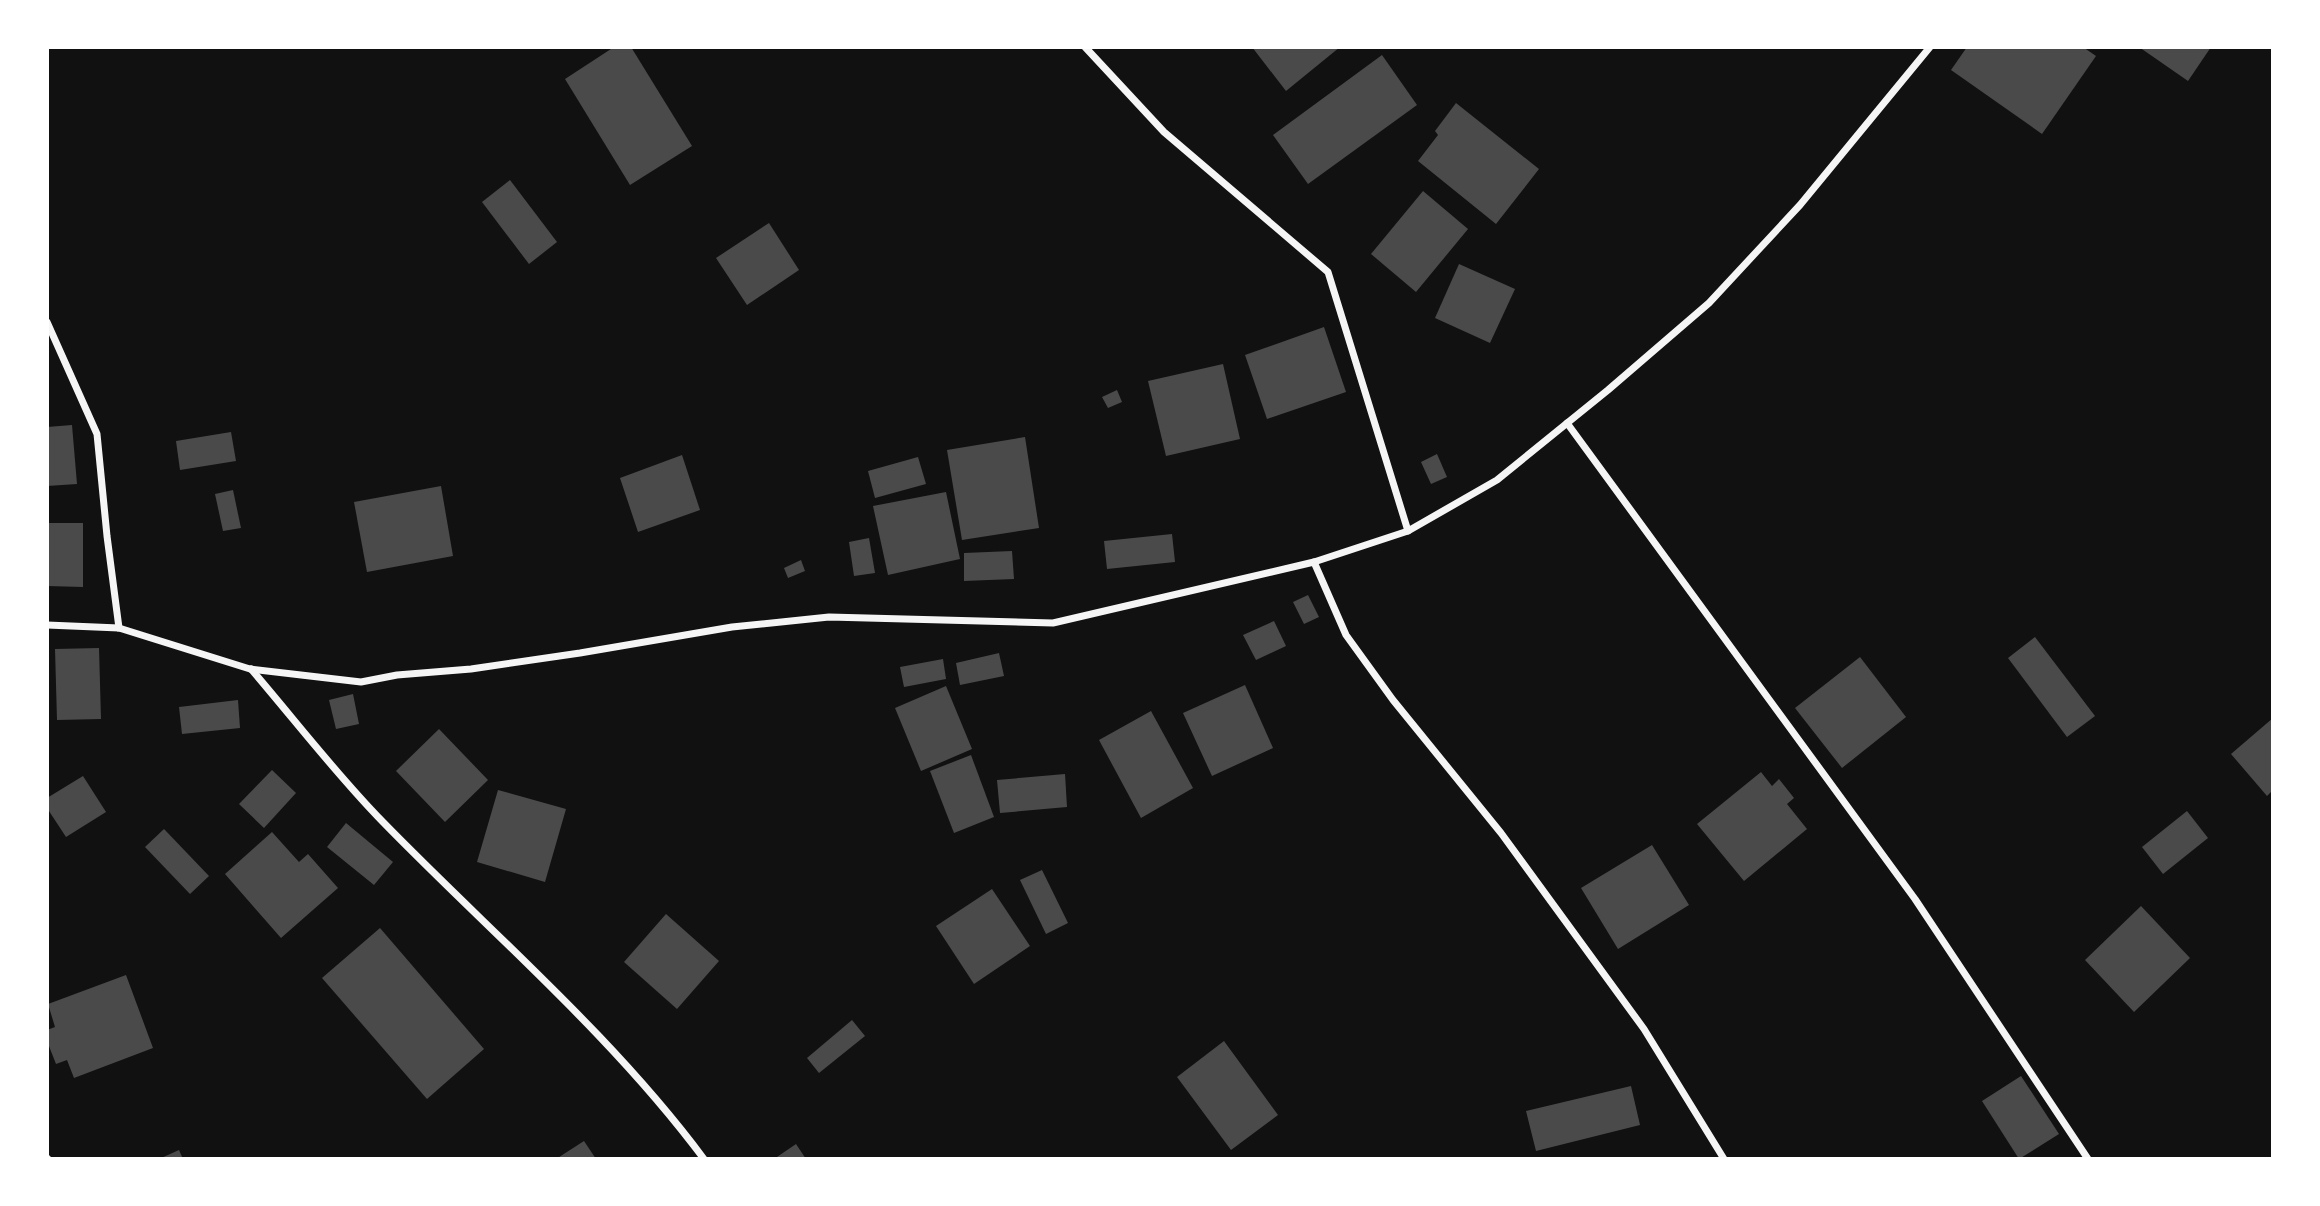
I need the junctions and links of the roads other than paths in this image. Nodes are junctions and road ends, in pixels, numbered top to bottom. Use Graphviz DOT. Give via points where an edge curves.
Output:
graph roads {
  1 [pos="1085,47"];
  2 [pos="1930,47"];
  3 [pos="47,322"];
  4 [pos="1567,423"];
  5 [pos="1408,531"];
  6 [pos="1314,562"];
  7 [pos="47,625"];
  8 [pos="120,628"];
  9 [pos="250,668"];
  10 [pos="704,1159"];
  11 [pos="1724,1159"];
  12 [pos="2088,1159"];
  1 -- 5 [label="street" via="1164,132 1328,272"];
  2 -- 4 [label="street" via="1800,205 1709,303"];
  3 -- 8 [label="street" via="97,434"];
  4 -- 5 [label="street" via="1497,480"];
  4 -- 12 [label="street" via="1915,899"];
  5 -- 6 [label="street"];
  6 -- 9 [label="street" via="1053,623 829,617 361,682"];
  6 -- 11 [label="street" via="1346,635 1393,701 1501,833 1628,1007"];
  7 -- 8 [label="street"];
  8 -- 9 [label="street"];
  9 -- 10 [label="street" via="380,819 583,1021 668,1112"];
}
